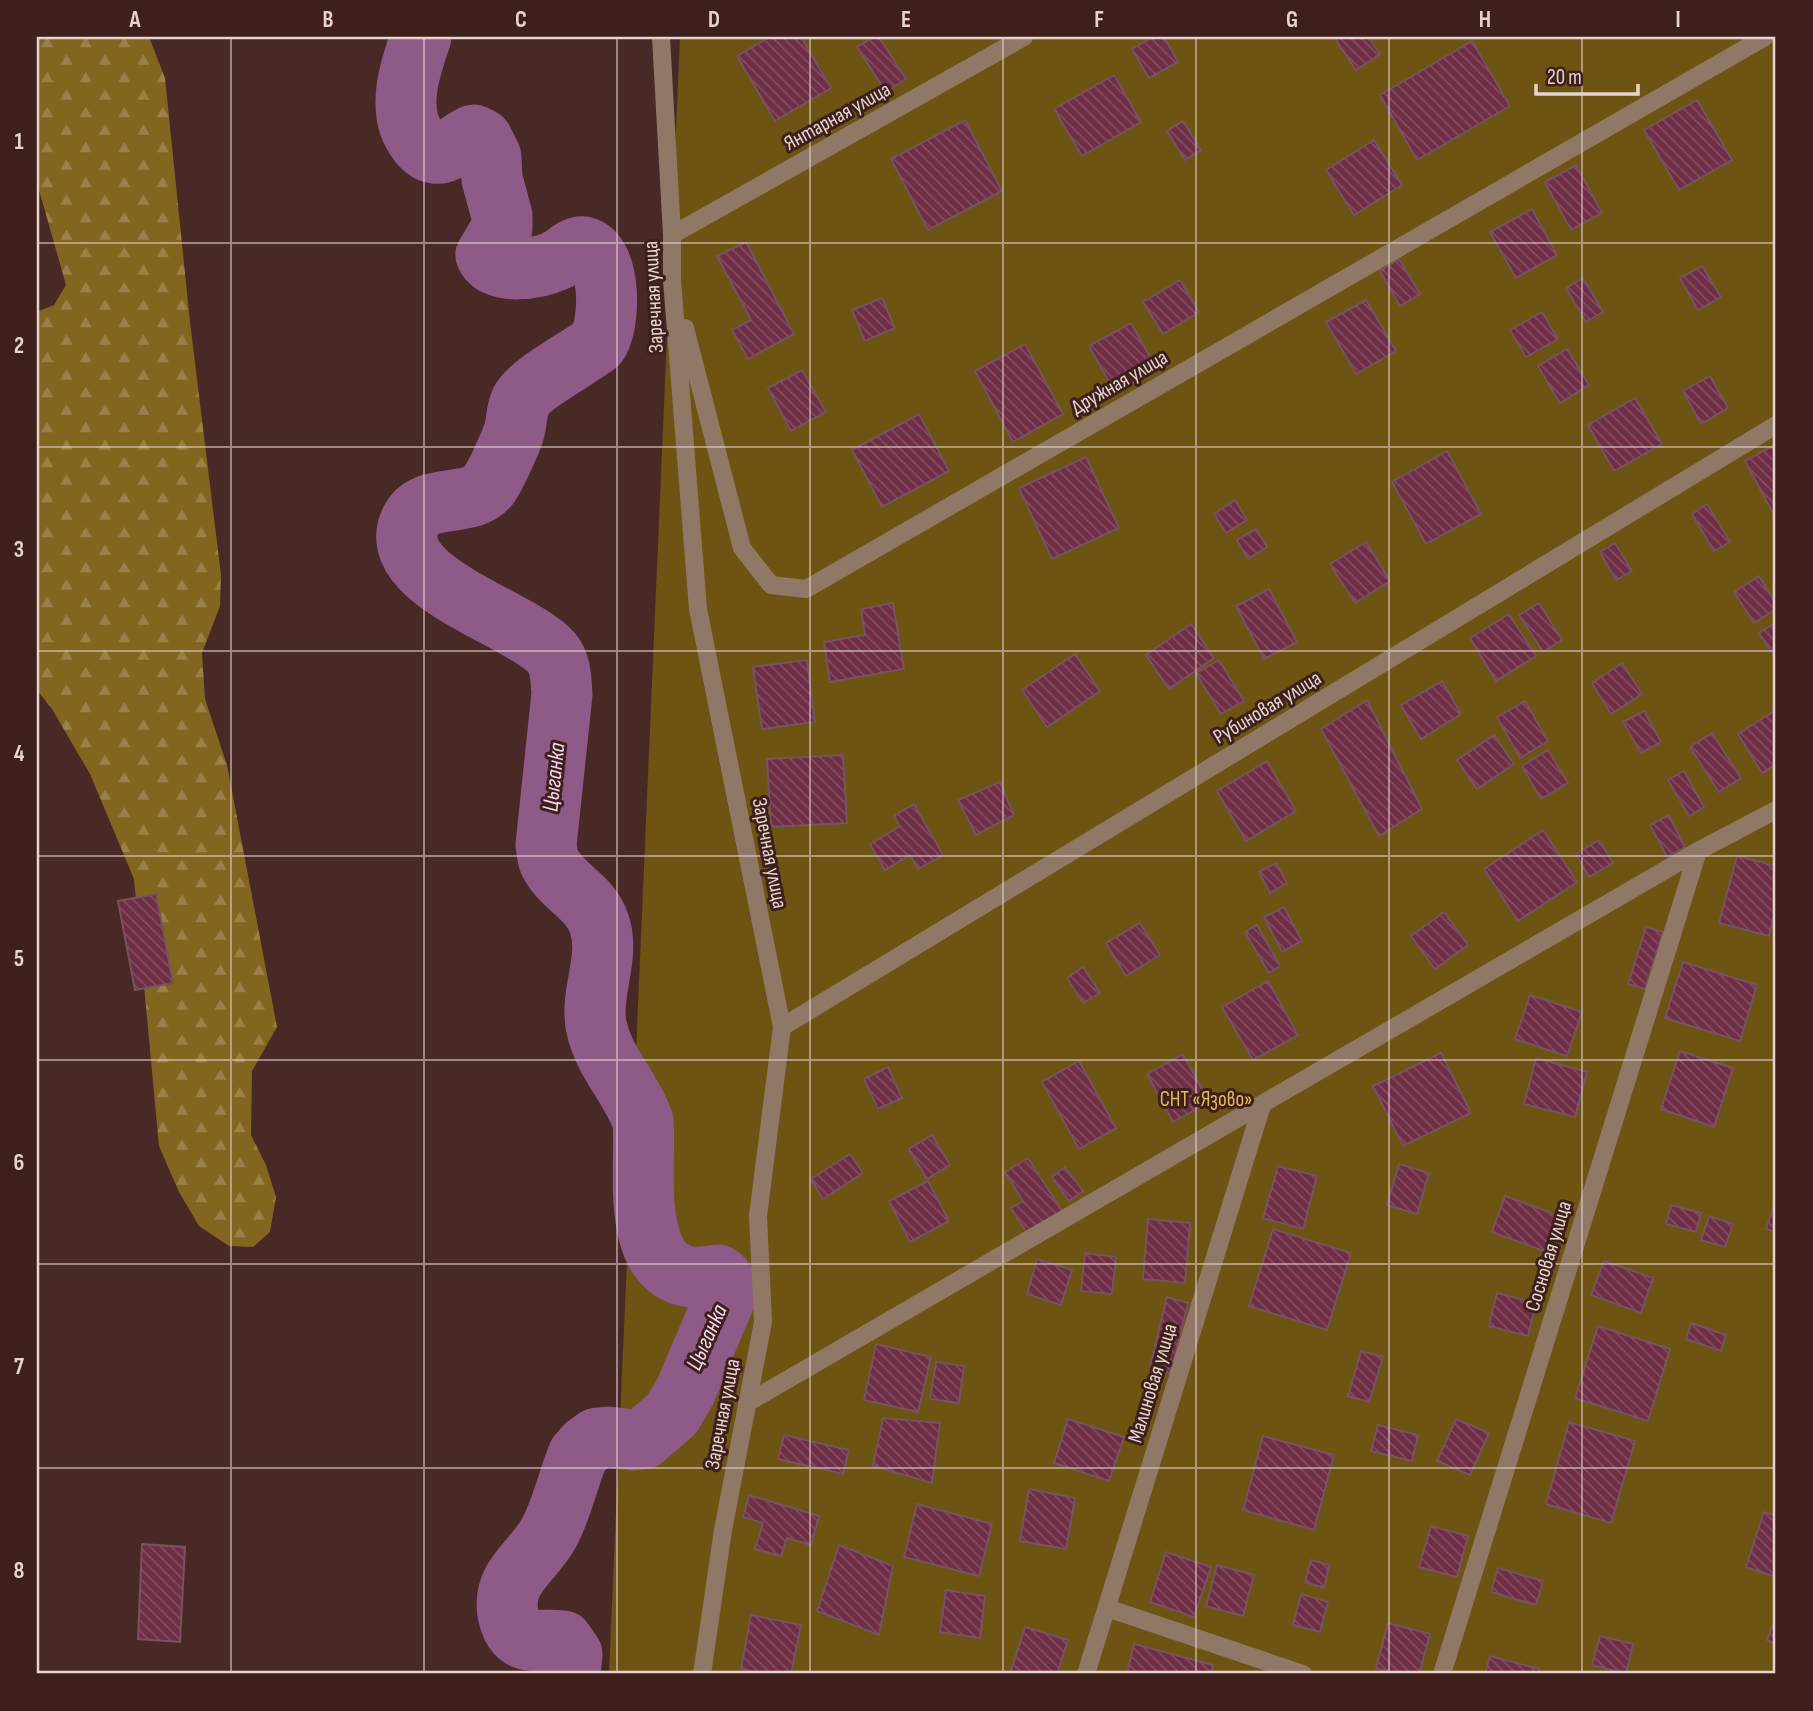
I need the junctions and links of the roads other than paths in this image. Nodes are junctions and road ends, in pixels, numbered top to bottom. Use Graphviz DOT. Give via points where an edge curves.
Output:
graph roads {
  1 [pos="661,37"];
  2 [pos="1024,37"];
  3 [pos="1765,37"];
  4 [pos="672,235"];
  5 [pos="672,280"];
  6 [pos="1776,425"];
  7 [pos="1776,810"];
  8 [pos="1698,851"];
  9 [pos="782,1027"];
  10 [pos="1262,1105"];
  11 [pos="747,1403"];
  12 [pos="1107,1608"];
  13 [pos="702,1674"];
  14 [pos="1086,1674"];
  15 [pos="1303,1674"];
  16 [pos="1442,1674"];
  1 -- 4 [label="street, Заречная улица"];
  2 -- 4 [label="street, Янтарная улица"];
  3 -- 5 [label="street, Дружная улица" via="806,589 771,585 742,548"];
  4 -- 5 [label="street, Заречная улица"];
  5 -- 9 [label="street, Заречная улица" via="698,610"];
  6 -- 9 [label="street, Рубиновая улица"];
  7 -- 8 [label="street"];
  8 -- 10 [label="street"];
  8 -- 16 [label="street, Сосновая улица"];
  9 -- 11 [label="street, Заречная улица" via="758,1216 763,1322"];
  10 -- 11 [label="street"];
  10 -- 12 [label="street, Малиновая улица"];
  11 -- 13 [label="street, Заречная улица"];
  12 -- 14 [label="street, Малиновая улица"];
  12 -- 15 [label="street"];
}
